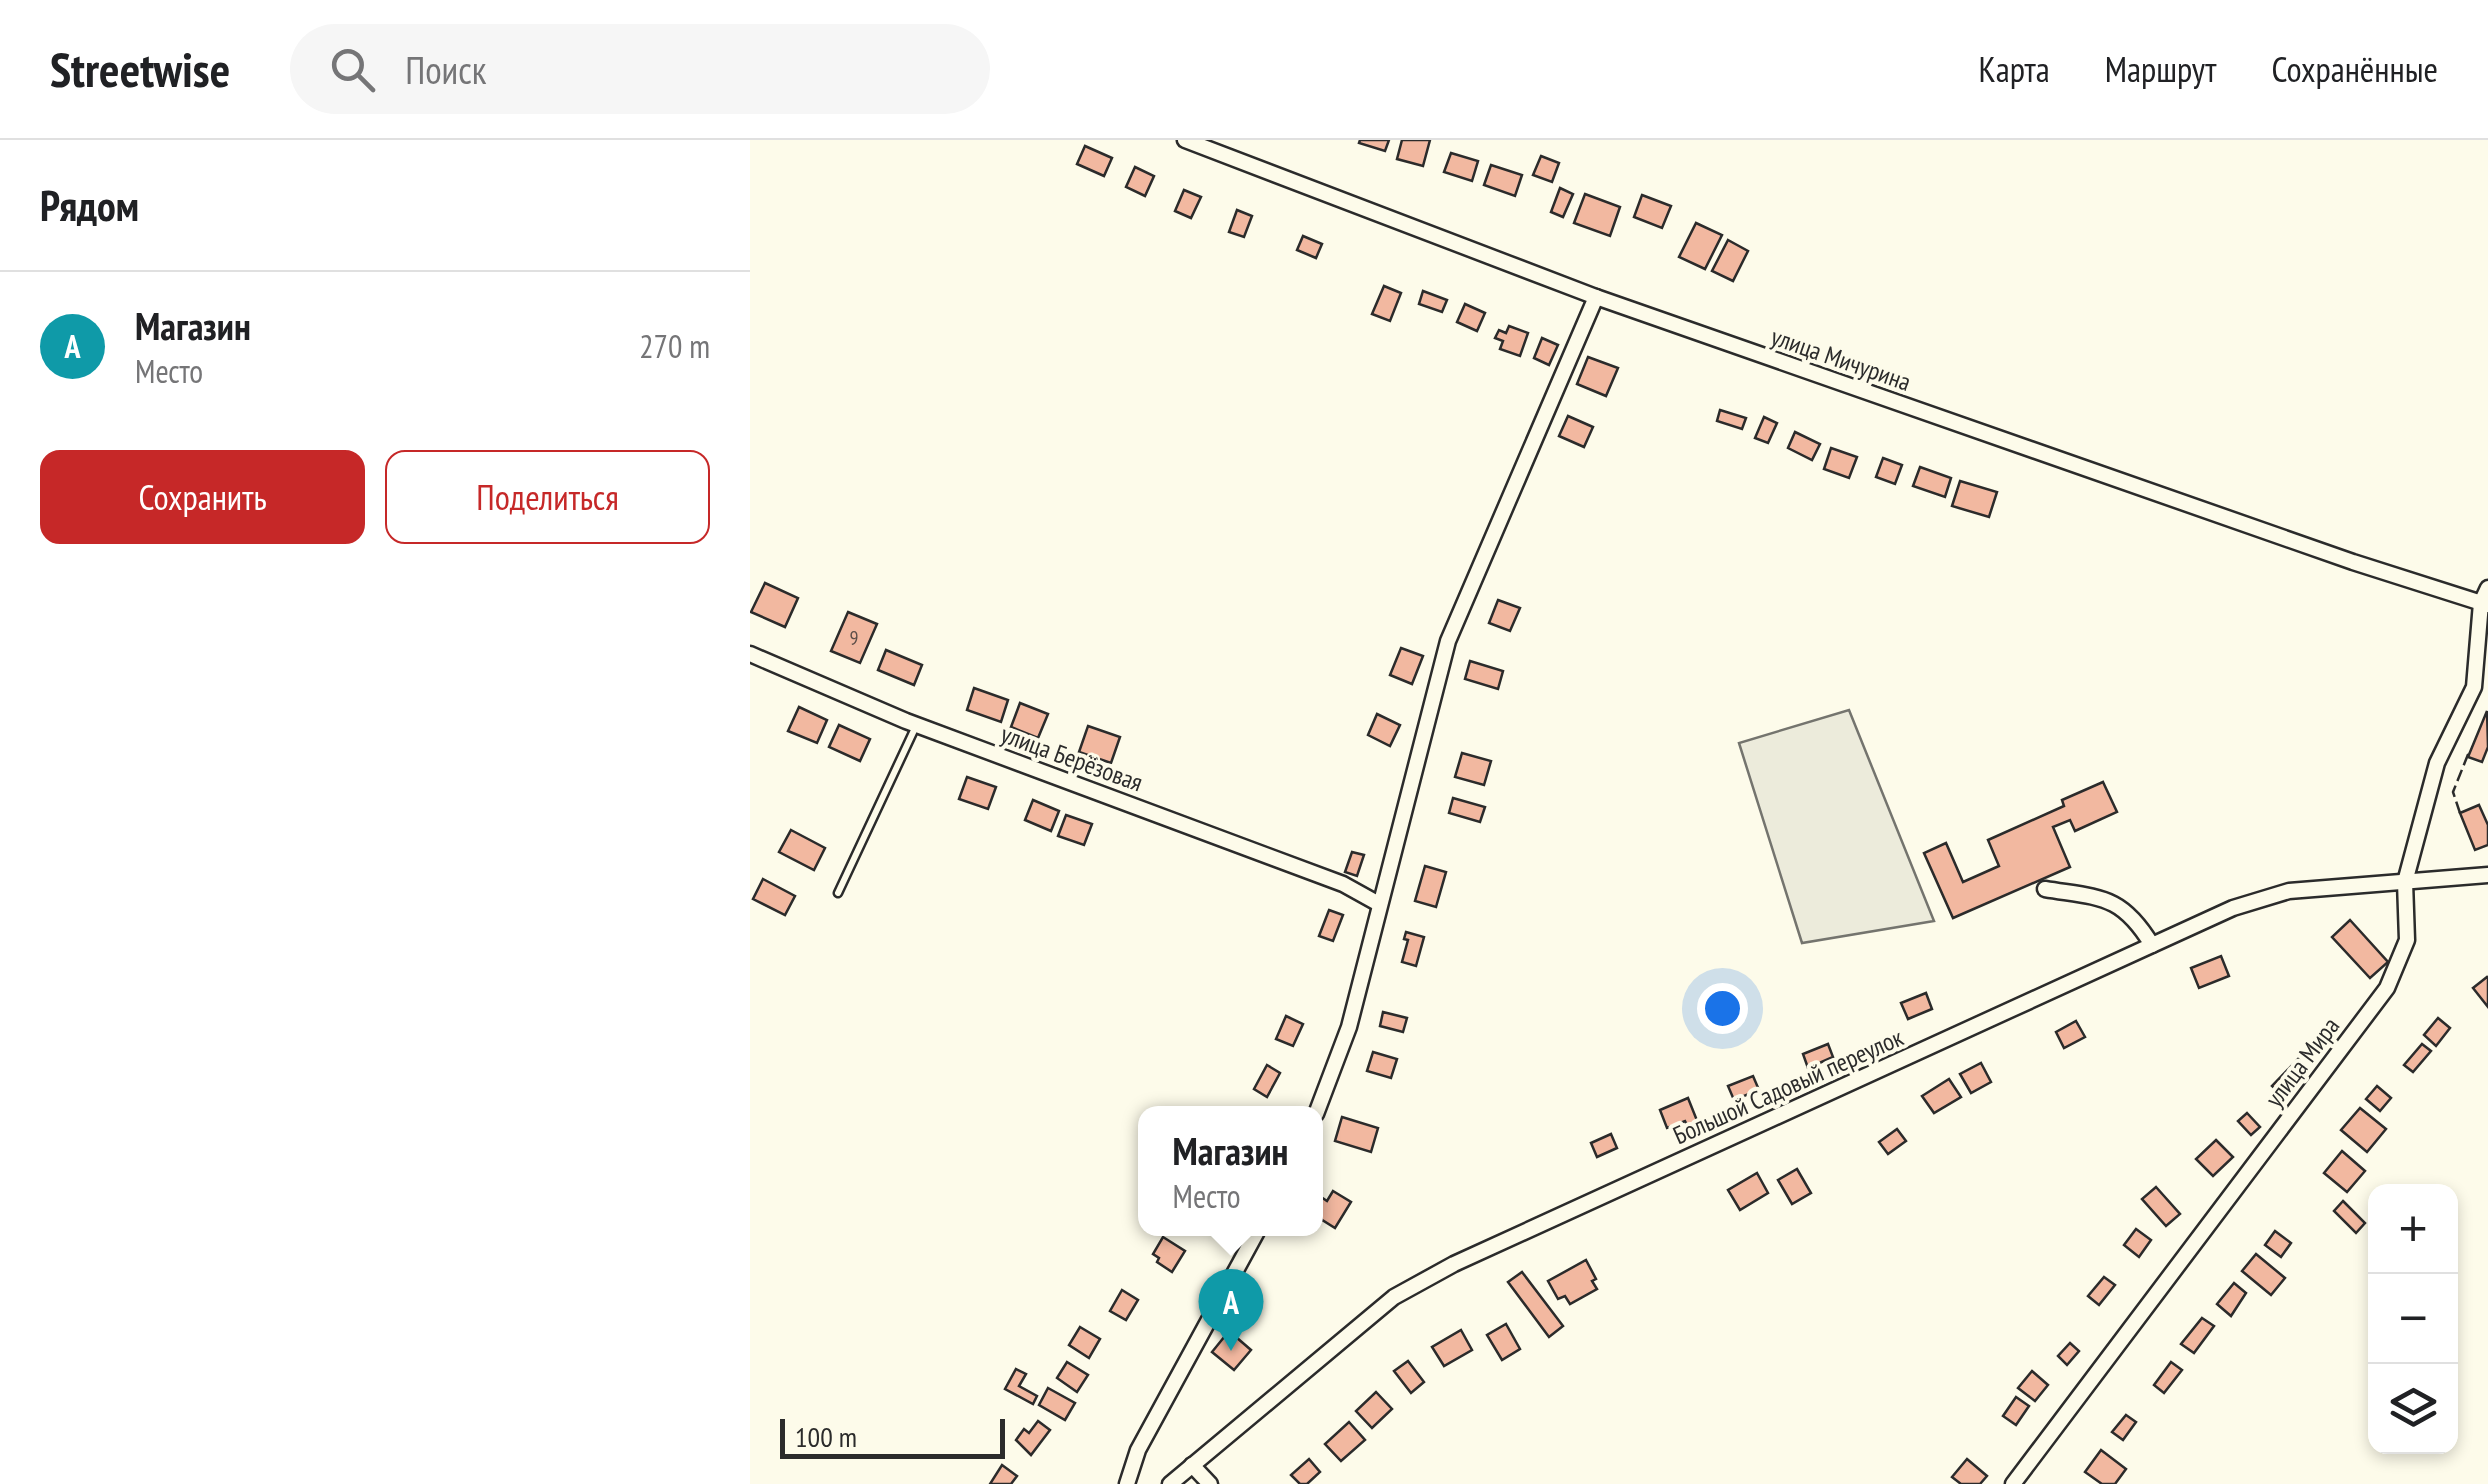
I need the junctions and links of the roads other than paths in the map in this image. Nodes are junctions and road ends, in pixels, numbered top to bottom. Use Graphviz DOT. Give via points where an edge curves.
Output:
graph roads {
  1 [pos="1184,140"];
  2 [pos="1596,297"];
  3 [pos="2488,588"];
  4 [pos="2485,604"];
  5 [pos="750,654"];
  6 [pos="917,725"];
  7 [pos="2488,876"];
  8 [pos="2405,882"];
  9 [pos="2045,889"];
  10 [pos="838,893"];
  11 [pos="1379,904"];
  12 [pos="2152,946"];
  13 [pos="1319,1106"];
  14 [pos="1255,1236"];
  15 [pos="1192,1465"];
  16 [pos="1128,1484"];
  17 [pos="1170,1484"];
  18 [pos="1210,1484"];
  19 [pos="2012,1484"];
  1 -- 2 [label="street, улица Мичурина"];
  2 -- 4 [label="street, улица Мичурина"];
  2 -- 11 [label="street" via="1448,641"];
  3 -- 4 [label="street, улица Мира"];
  4 -- 8 [label="street, улица Мира" via="2474,687 2437,763"];
  5 -- 6 [label="street, улица Берёзовая"];
  6 -- 10 [label="lane"];
  6 -- 11 [label="street, улица Берёзовая" via="1306,870"];
  7 -- 8 [label="street, Большой Садовый переулок"];
  8 -- 12 [label="street, Большой Садовый переулок" via="2289,891 2233,908"];
  8 -- 19 [label="street, улица Мира" via="2407,940 2387,988"];
  9 -- 12 [label="street" via="2126,908"];
  11 -- 13 [label="street" via="1349,1027"];
  12 -- 15 [label="street, Большой Садовый переулок" via="1454,1264 1394,1298"];
  14 -- 16 [label="street" via="1138,1450"];
  15 -- 17 [label="street, Большой Садовый переулок"];
  15 -- 18 [label="street"];
}
